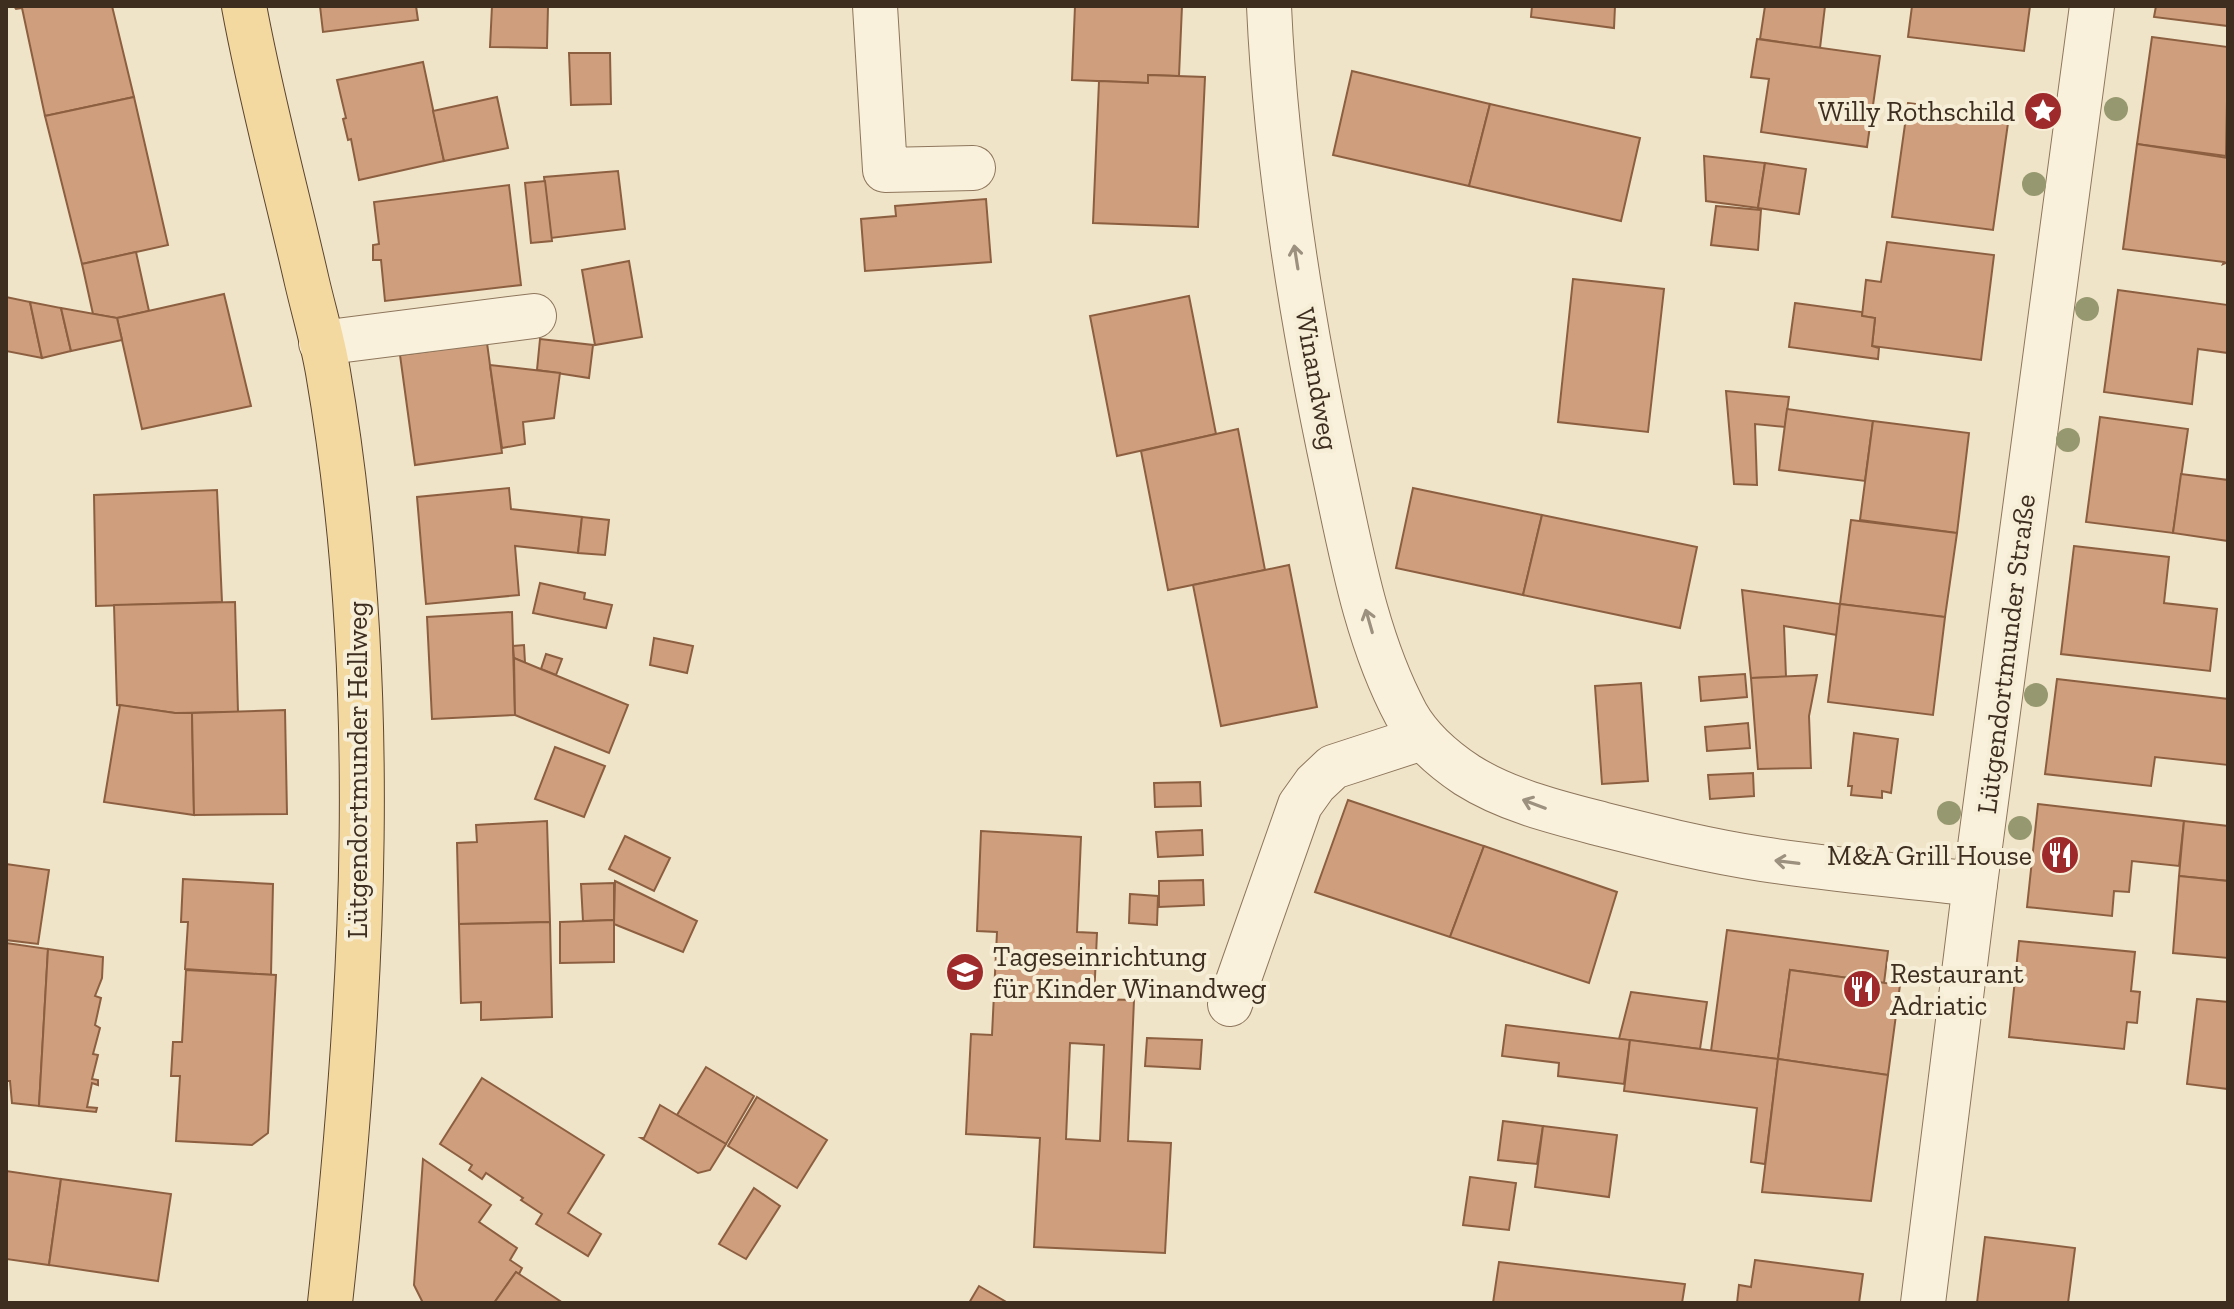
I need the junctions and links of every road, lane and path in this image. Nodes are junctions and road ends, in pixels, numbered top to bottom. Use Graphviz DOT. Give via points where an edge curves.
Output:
graph roads {
  1 [pos="244,6"];
  2 [pos="875,6"];
  3 [pos="1269,6"];
  4 [pos="2092,6"];
  5 [pos="973,168"];
  6 [pos="534,316"];
  7 [pos="321,343"];
  8 [pos="1422,738"];
  9 [pos="1975,884"];
  10 [pos="1230,1004"];
  11 [pos="330,1303"];
  12 [pos="1923,1303"];
  1 -- 7 [label="main road, Lütgendortmunder Hellweg"];
  2 -- 5 [label="street" via="885,170"];
  8 -- 3 [label="street, Winandweg, one-way" via="1374,637 1355,576 1324,427 1286,191"];
  4 -- 9 [label="street, Lütgendortmunder Straße"];
  6 -- 7 [label="street"];
  7 -- 11 [label="main road, Lütgendortmunder Hellweg" via="357,596 363,726 354,1061"];
  9 -- 8 [label="street, Winandweg, one-way" via="1761,859 1554,812 1467,775"];
  8 -- 10 [label="street" via="1333,767 1315,784 1300,805"];
  9 -- 12 [label="street, Lütgendortmunder Straße"];
}
